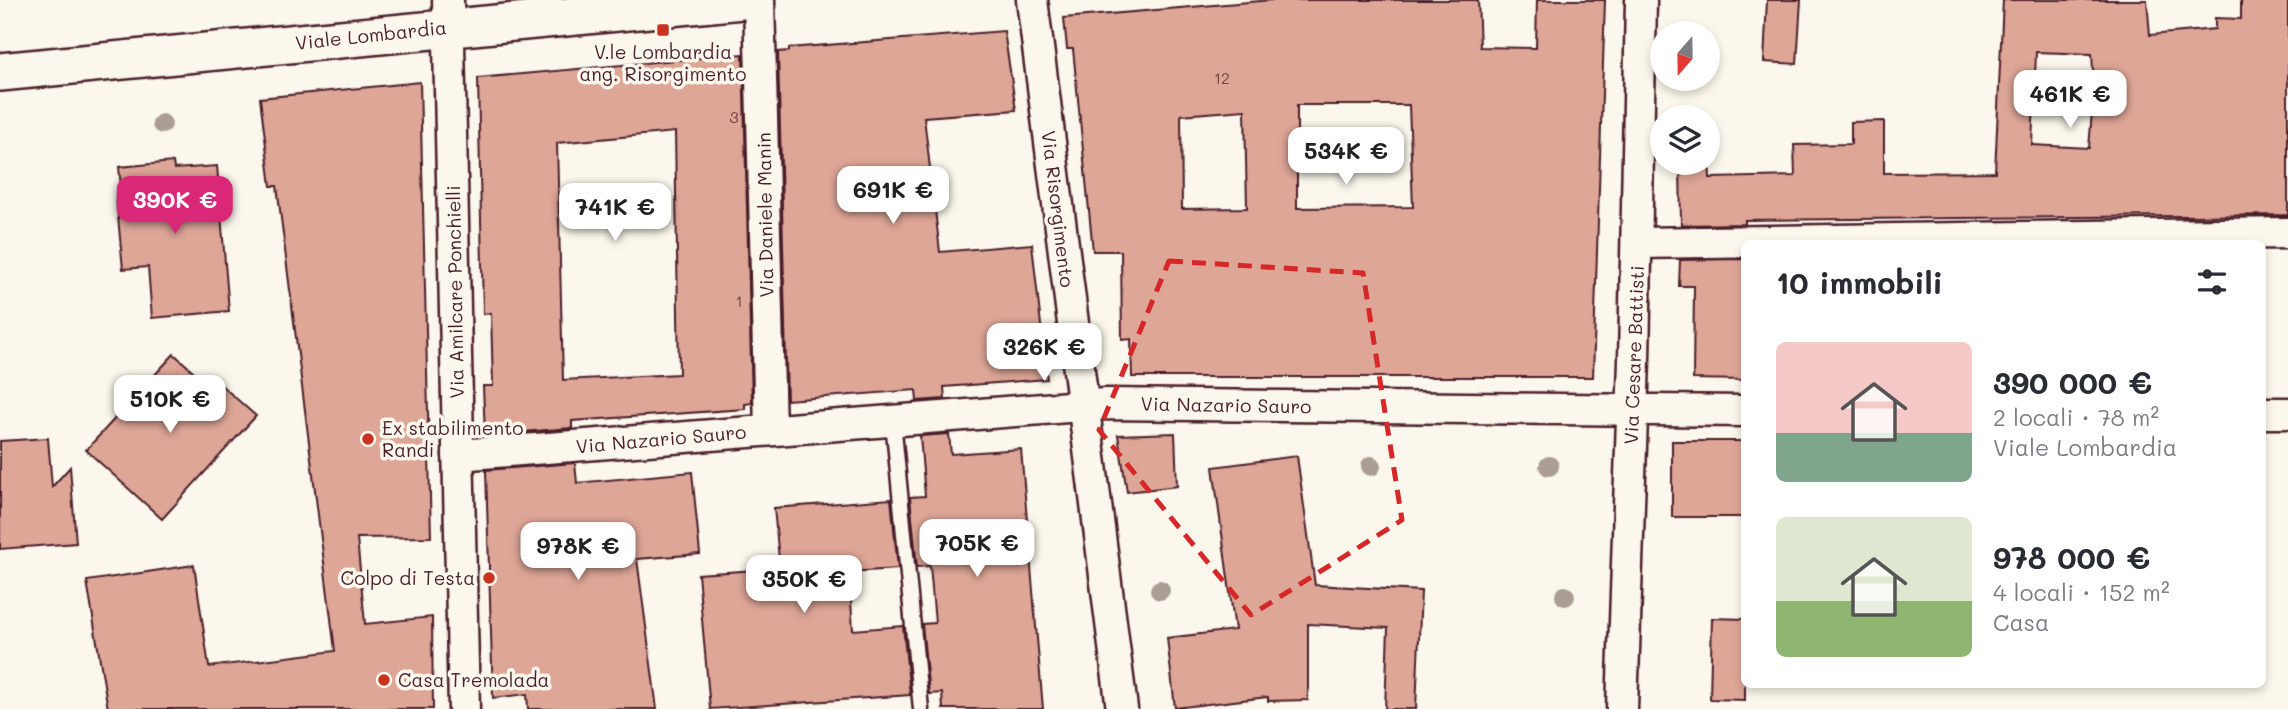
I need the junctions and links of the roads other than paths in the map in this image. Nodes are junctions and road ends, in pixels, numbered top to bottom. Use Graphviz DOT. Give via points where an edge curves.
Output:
graph roads {
  1 [pos="742,0"];
  2 [pos="759,0"];
  3 [pos="1032,0"];
  4 [pos="1642,0"];
  5 [pos="448,14"];
  6 [pos="0,72"];
  7 [pos="2288,233"];
  8 [pos="1832,240"];
  9 [pos="1741,241"];
  10 [pos="1637,243"];
  11 [pos="1083,406"];
  12 [pos="1632,410"];
  13 [pos="1741,411"];
  14 [pos="2266,413"];
  15 [pos="2288,413"];
  16 [pos="893,421"];
  17 [pos="770,430"];
  18 [pos="458,455"];
  19 [pos="464,709"];
  20 [pos="921,709"];
  21 [pos="1122,709"];
  22 [pos="1622,709"];
  1 -- 5 [label="street, Viale Lombardia"];
  2 -- 17 [label="street, Via Daniele Manin"];
  3 -- 11 [label="street, Via Risorgimento"];
  4 -- 10 [label="street, Via Cesare Battisti"];
  5 -- 6 [label="street, Viale Lombardia"];
  5 -- 18 [label="street, Via Amilcare Ponchielli"];
  7 -- 8 [label="street"];
  9 -- 10 [label="street"];
  10 -- 12 [label="street, Via Cesare Battisti"];
  11 -- 12 [label="street, Via Nazario Sauro"];
  11 -- 16 [label="street, Via Nazario Sauro"];
  11 -- 21 [label="street, Via Risorgimento"];
  12 -- 13 [label="street, Via Nazario Sauro"];
  12 -- 22 [label="street, Via Cesare Battisti"];
  14 -- 15 [label="street"];
  16 -- 17 [label="street, Via Nazario Sauro"];
  16 -- 20 [label="lane"];
  17 -- 18 [label="street, Via Nazario Sauro"];
  18 -- 19 [label="street, Via Amilcare Ponchielli"];
}
